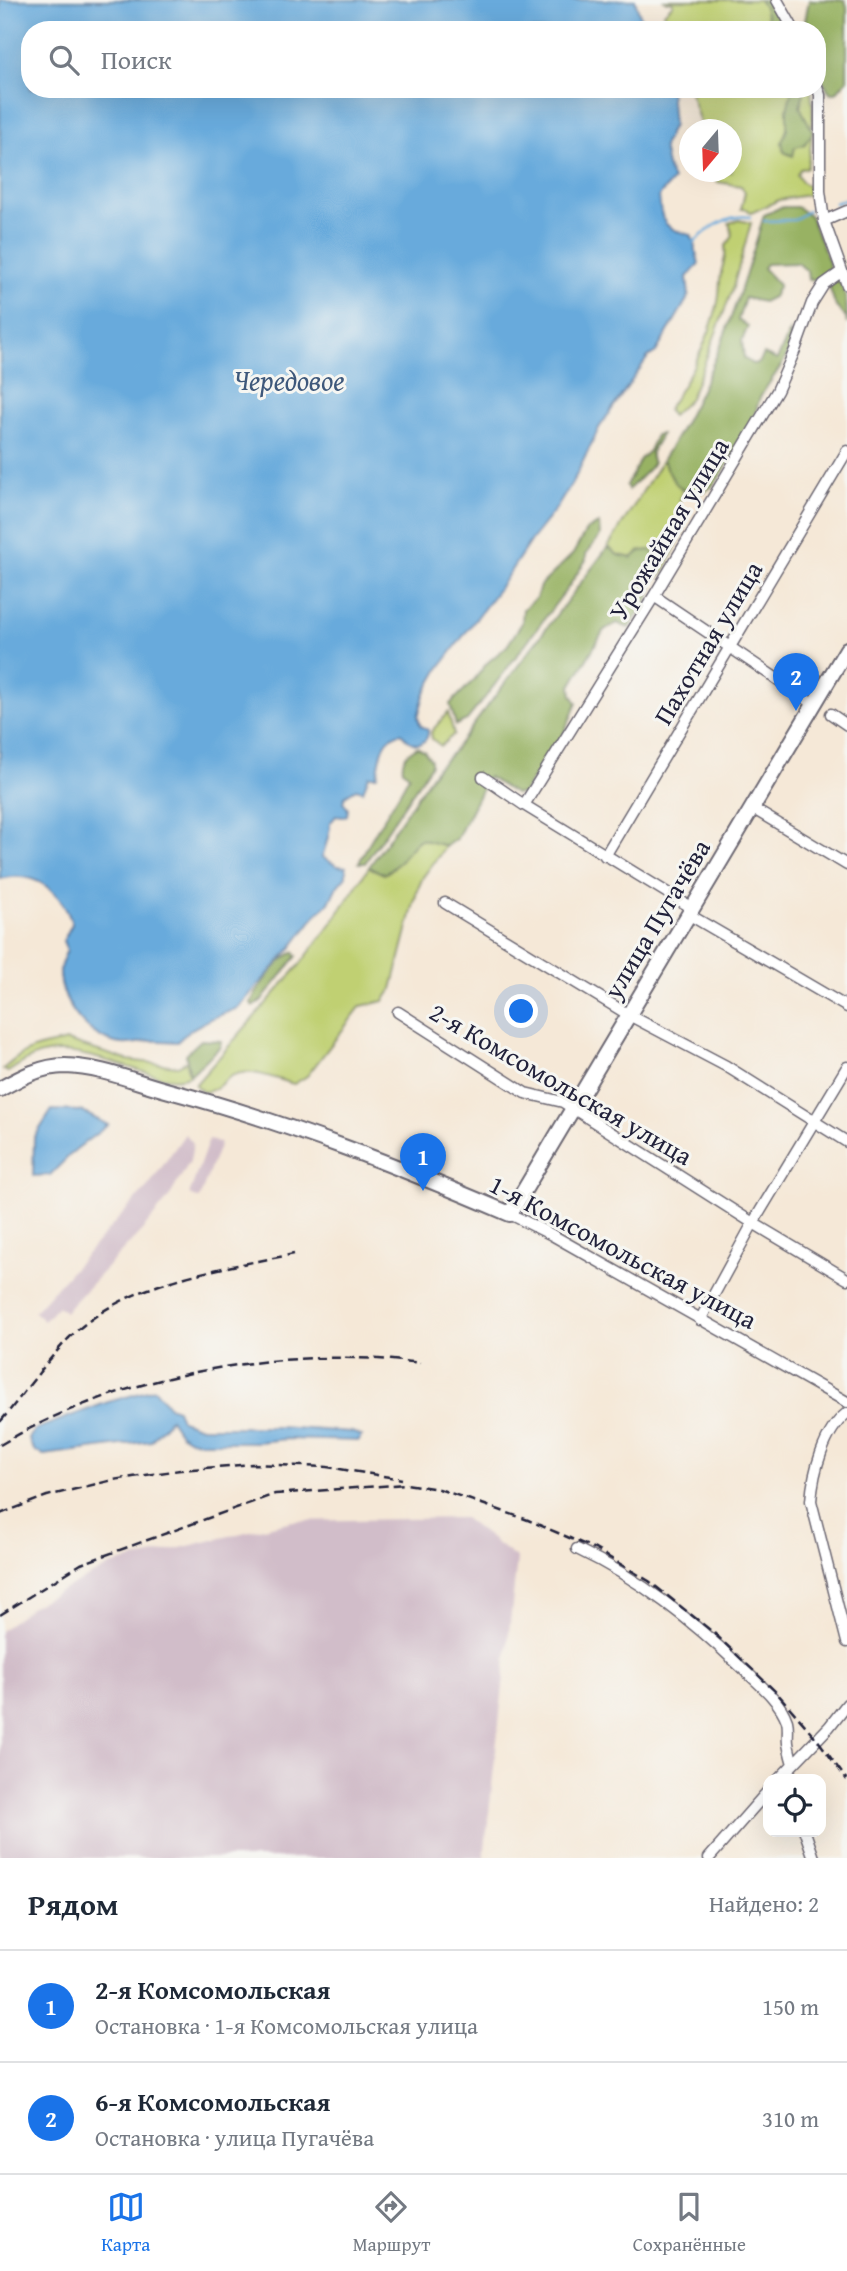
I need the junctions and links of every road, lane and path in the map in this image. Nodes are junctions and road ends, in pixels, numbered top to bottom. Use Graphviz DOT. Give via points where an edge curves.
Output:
graph roads {
  1 [pos="777,0"];
  2 [pos="789,21"];
  3 [pos="819,98"];
  4 [pos="847,211"];
  5 [pos="824,221"];
  6 [pos="841,272"];
  7 [pos="847,285"];
  8 [pos="847,451"];
  9 [pos="654,596"];
  10 [pos="730,646"];
  11 [pos="847,649"];
  12 [pos="814,704"];
  13 [pos="831,715"];
  14 [pos="847,725"];
  15 [pos="483,776"];
  16 [pos="524,805"];
  17 [pos="752,808"];
  18 [pos="605,856"];
  19 [pos="847,865"];
  20 [pos="444,903"];
  21 [pos="690,911"];
  22 [pos="847,1007"];
  23 [pos="398,1012"];
  24 [pos="629,1015"];
  25 [pos="847,1067"];
  26 [pos="0,1089"];
  27 [pos="573,1109"];
  28 [pos="815,1121"];
  29 [pos="847,1142"];
  30 [pos="510,1214"];
  31 [pos="753,1223"];
  32 [pos="847,1279"];
  33 [pos="700,1320"];
  34 [pos="847,1402"];
  35 [pos="847,1413"];
  36 [pos="577,1549"];
  37 [pos="847,1642"];
  38 [pos="847,1704"];
  39 [pos="793,1763"];
  40 [pos="786,1774"];
  41 [pos="763,1797"];
  42 [pos="807,1837"];
  43 [pos="709,1858"];
  44 [pos="814,1858"];
  1 -- 2 [label="street"];
  3 -- 5 [label="street"];
  4 -- 5 [label="street"];
  5 -- 6 [label="street"];
  6 -- 7 [label="street"];
  6 -- 9 [label="street, Урожайная улица" via="824,284 812,303 777,391"];
  8 -- 10 [label="street, Пахотная улица"];
  9 -- 10 [label="street"];
  9 -- 16 [label="street, Урожайная улица"];
  10 -- 12 [label="street"];
  10 -- 18 [label="street, Пахотная улица"];
  11 -- 12 [label="main road, улица Пугачёва"];
  12 -- 17 [label="main road, улица Пугачёва"];
  13 -- 14 [label="street"];
  15 -- 16 [label="street"];
  16 -- 18 [label="street"];
  17 -- 19 [label="street"];
  17 -- 21 [label="main road, улица Пугачёва"];
  18 -- 21 [label="street"];
  20 -- 24 [label="street"];
  21 -- 22 [label="street"];
  21 -- 24 [label="main road, улица Пугачёва"];
  23 -- 27 [label="street, 2-я Комсомольская улица" via="525,1093"];
  24 -- 27 [label="main road, улица Пугачёва"];
  24 -- 28 [label="street" via="726,1066"];
  25 -- 28 [label="street"];
  26 -- 30 [label="main road, 1-я Комсомольская улица" via="45,1068 64,1066 119,1075 272,1122"];
  27 -- 30 [label="main road, улица Пугачёва"];
  27 -- 31 [label="street, 2-я Комсомольская улица"];
  28 -- 29 [label="street"];
  28 -- 31 [label="street"];
  30 -- 33 [label="street, 1-я Комсомольская улица"];
  31 -- 32 [label="street, 2-я Комсомольская улица"];
  31 -- 33 [label="street"];
  33 -- 34 [label="street, 1-я Комсомольская улица"];
  35 -- 37 [label="street" via="817,1461 811,1501"];
  36 -- 39 [label="street" via="659,1596 759,1684 788,1723"];
  38 -- 39 [label="street"];
  39 -- 40 [label="street"];
  41 -- 43 [label="street"];
  42 -- 44 [label="street"];
}
